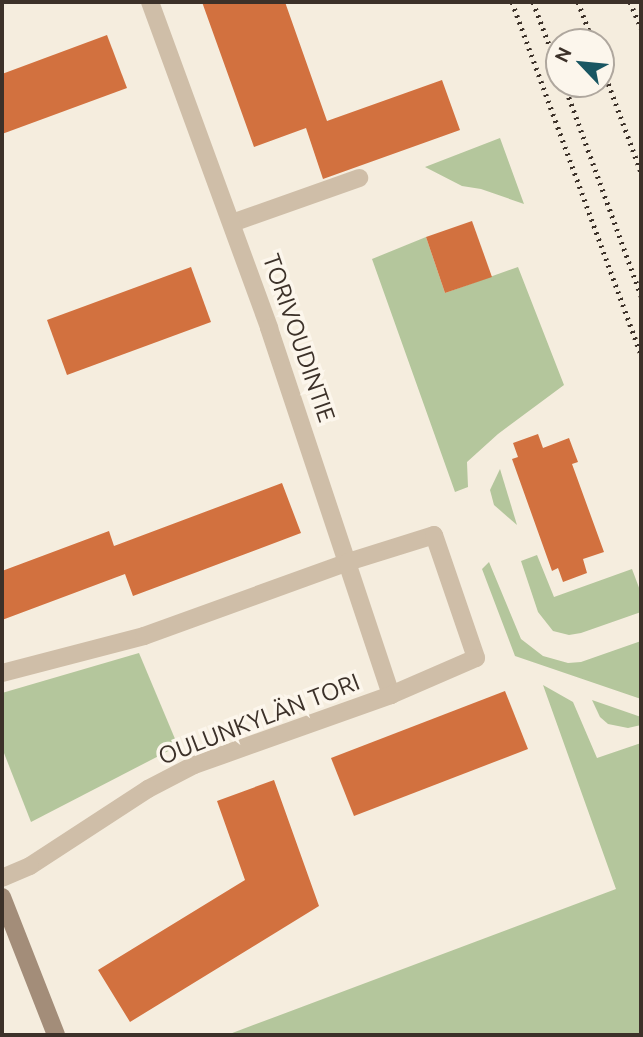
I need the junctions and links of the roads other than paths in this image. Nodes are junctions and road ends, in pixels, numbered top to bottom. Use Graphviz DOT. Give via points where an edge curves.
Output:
graph roads {
  1 [pos="150,2"];
  2 [pos="359,178"];
  3 [pos="232,223"];
  4 [pos="348,562"];
  5 [pos="2,673"];
  6 [pos="391,695"];
  7 [pos="2,878"];
  8 [pos="2,897"];
  9 [pos="56,1035"];
  1 -- 3 [label="street, TORIVOUDINTIE"];
  2 -- 3 [label="street"];
  3 -- 4 [label="street, TORIVOUDINTIE"];
  4 -- 5 [label="street" via="144,636"];
  4 -- 6 [label="street, TORIVOUDINTIE"];
  4 -- 6 [label="street, OULUNKYLÄN TORI" via="434,535 476,658"];
  6 -- 7 [label="street, OULUNKYLÄN TORI" via="194,765 148,789 30,866"];
  8 -- 9 [label="main road"];
}
